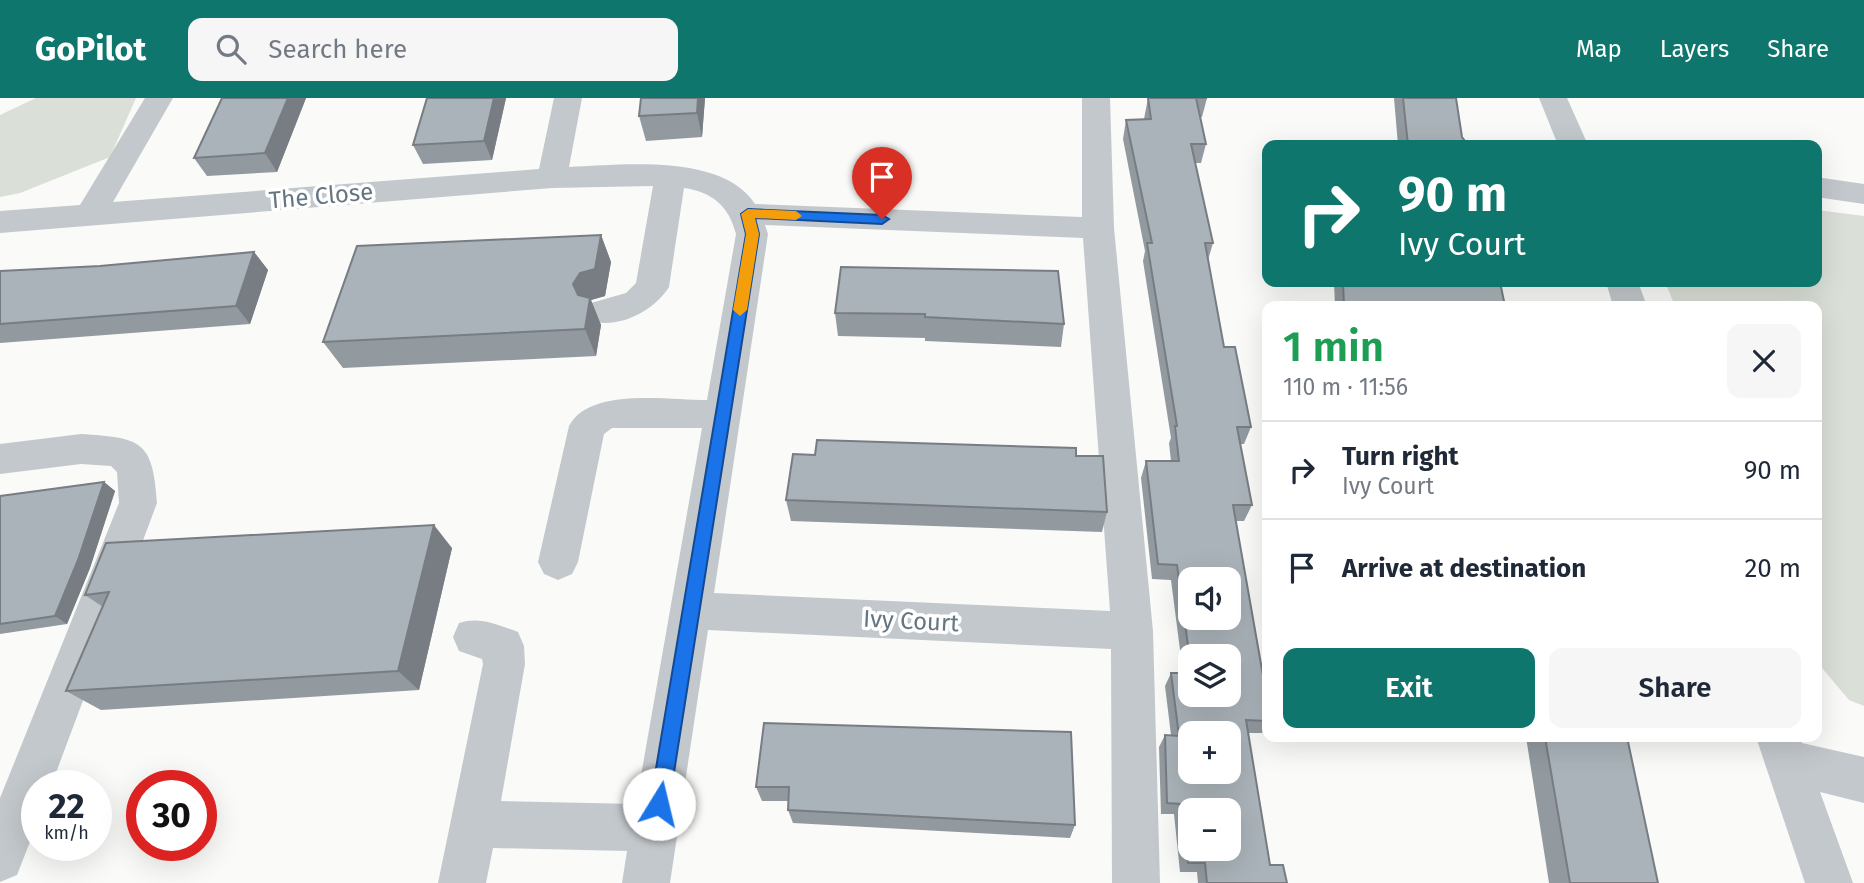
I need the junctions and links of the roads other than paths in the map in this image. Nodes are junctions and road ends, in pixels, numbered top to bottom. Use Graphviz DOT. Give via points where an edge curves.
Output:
graph roads {
  1 [pos="159,98"];
  2 [pos="568,98"];
  3 [pos="1096,98"];
  4 [pos="1553,98"];
  5 [pos="1571,140"];
  6 [pos="552,178"];
  7 [pos="670,178"];
  8 [pos="1822,188"];
  9 [pos="1864,194"];
  10 [pos="748,214"];
  11 [pos="90,215"];
  12 [pos="0,222"];
  13 [pos="1098,228"];
  14 [pos="603,312"];
  15 [pos="724,414"];
  16 [pos="0,459"];
  17 [pos="558,562"];
  18 [pos="690,611"];
  19 [pos="1132,631"];
  20 [pos="474,637"];
  21 [pos="1782,749"];
  22 [pos="1864,780"];
  23 [pos="472,824"];
  24 [pos="655,828"];
  25 [pos="0,858"];
  26 [pos="462,883"];
  27 [pos="646,883"];
  28 [pos="1136,883"];
  29 [pos="1829,883"];
  1 -- 11 [label="street"];
  2 -- 6 [label="street"];
  3 -- 13 [label="street"];
  4 -- 5 [label="street"];
  6 -- 7 [label="street"];
  6 -- 11 [label="street, The Close"];
  7 -- 10 [label="street" via="691,179 724,190"];
  7 -- 14 [label="street" via="652,287 638,302"];
  8 -- 9 [label="street"];
  10 -- 13 [label="street"];
  10 -- 15 [label="street" via="752,234"];
  11 -- 12 [label="street, The Close"];
  13 -- 19 [label="street"];
  15 -- 17 [label="street" via="606,414 587,426"];
  15 -- 18 [label="street"];
  16 -- 25 [label="street" via="81,449 121,452 136,467 138,503"];
  18 -- 19 [label="street, Ivy Court"];
  18 -- 24 [label="street"];
  19 -- 28 [label="street"];
  20 -- 23 [label="street" via="503,646 504,664"];
  21 -- 22 [label="street"];
  21 -- 29 [label="street"];
  23 -- 24 [label="street"];
  23 -- 26 [label="street"];
  24 -- 27 [label="street"];
}
